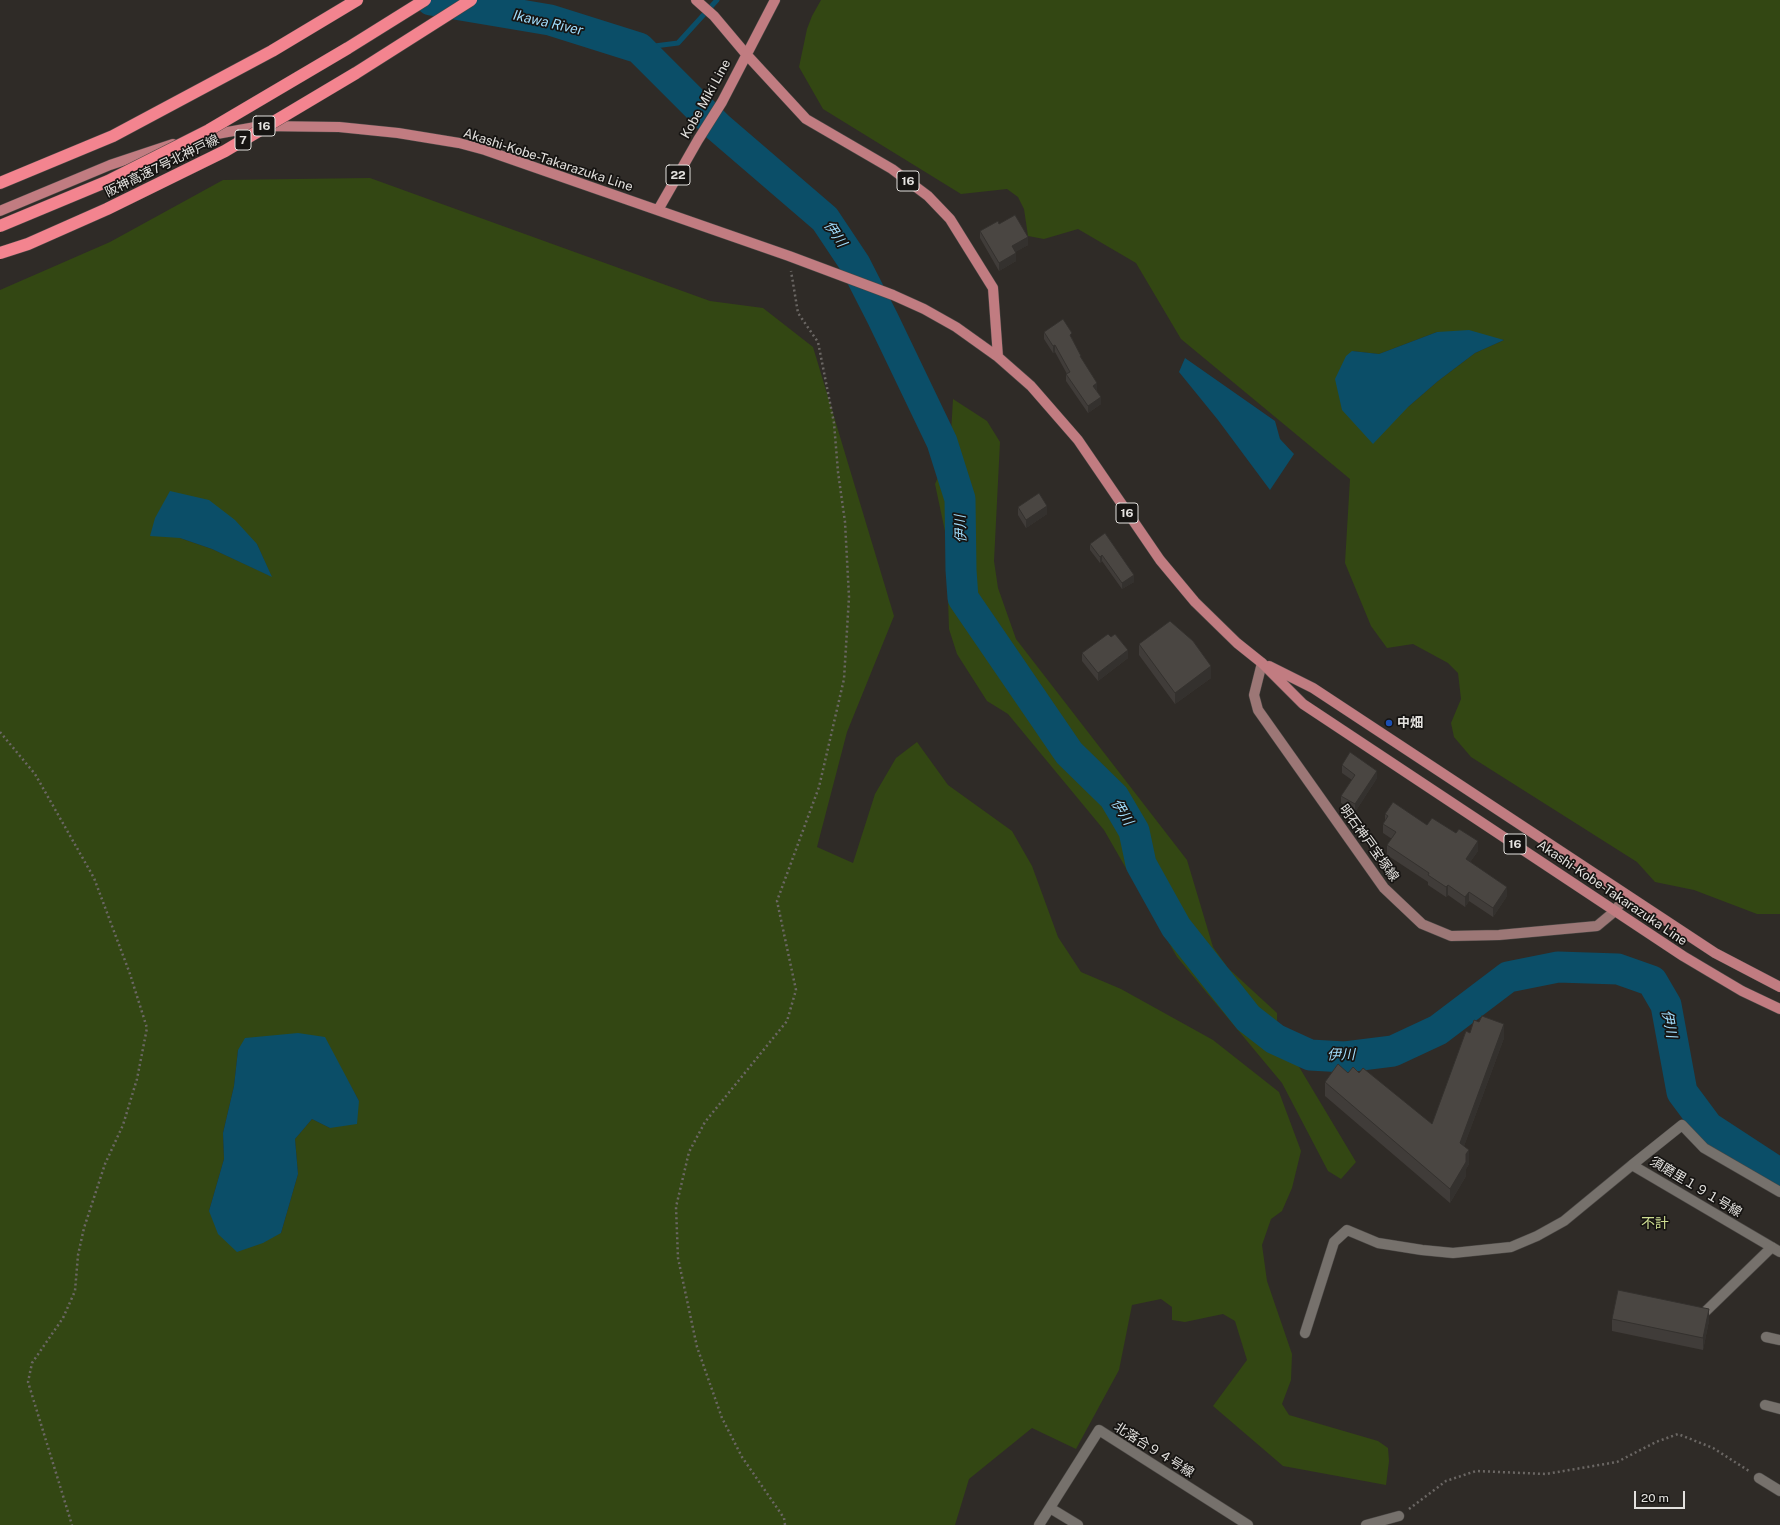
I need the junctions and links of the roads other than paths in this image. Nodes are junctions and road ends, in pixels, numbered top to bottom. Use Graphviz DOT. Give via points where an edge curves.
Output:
graph roads {
  1 [pos="357,0"];
  2 [pos="425,0"];
  3 [pos="471,0"];
  4 [pos="696,0"];
  5 [pos="775,0"];
  6 [pos="746,54"];
  7 [pos="0,182"];
  8 [pos="658,210"];
  9 [pos="0,211"];
  10 [pos="0,226"];
  11 [pos="0,253"];
  12 [pos="998,357"];
  13 [pos="1262,663"];
  14 [pos="1626,895"];
  15 [pos="1615,911"];
  16 [pos="1780,987"];
  17 [pos="1780,1009"];
  18 [pos="1632,1165"];
  19 [pos="1780,1192"];
  20 [pos="1776,1250"];
  21 [pos="1706,1311"];
  22 [pos="1305,1333"];
  23 [pos="1766,1337"];
  24 [pos="1780,1340"];
  25 [pos="1765,1405"];
  26 [pos="1780,1409"];
  27 [pos="1759,1478"];
  28 [pos="1780,1491"];
  29 [pos="1050,1508"];
  30 [pos="1399,1516"];
  31 [pos="1039,1525"];
  32 [pos="1078,1525"];
  33 [pos="1248,1525"];
  34 [pos="1366,1525"];
  1 -- 7 [label="highway" via="237,70 113,136"];
  2 -- 10 [label="highway, 阪神高速7号北神戸線 / 7, bridge" via="209,130 108,181"];
  3 -- 11 [label="highway, 阪神高速7号北神戸線 / 7, bridge" via="356,73 226,150 107,209 28,244"];
  4 -- 6 [label="main road, 16" via="714,16"];
  5 -- 6 [label="main road, Kobe Miki Line / 22"];
  6 -- 8 [label="main road, Kobe Miki Line / 22" via="722,102"];
  6 -- 12 [label="main road, 16" via="806,119 892,169 928,196 950,219 993,288"];
  8 -- 9 [label="main road, Akashi-Kobe-Takarazuka Line / 16" via="459,142 339,127 261,126 187,139 110,164"];
  8 -- 12 [label="main road, Akashi-Kobe-Takarazuka Line / 16" via="893,294 956,327"];
  12 -- 13 [label="main road, Akashi-Kobe-Takarazuka Line / 16" via="1031,386 1078,440 1160,560 1196,602 1237,643"];
  13 -- 14 [label="main road, Akashi-Kobe-Takarazuka Line / 16" via="1313,688"];
  13 -- 15 [label="main road, Akashi-Kobe-Takarazuka Line / 16" via="1303,704"];
  13 -- 15 [label="street, 明石神戸宝塚線" via="1254,695 1258,710 1384,888 1422,924 1451,936 1499,935 1597,926"];
  14 -- 15 [label="street, 明石神戸宝塚線"];
  14 -- 16 [label="main road, Akashi-Kobe-Takarazuka Line / 16" via="1715,953"];
  15 -- 17 [label="main road, Akashi-Kobe-Takarazuka Line / 16" via="1682,956"];
  18 -- 19 [label="street, 須磨里１９１号線" via="1682,1125 1704,1148"];
  18 -- 20 [label="street, 須磨里１９１号線"];
  18 -- 22 [label="street" via="1564,1221 1511,1247 1453,1253 1422,1250 1378,1243 1347,1230 1334,1242"];
  20 -- 21 [label="street"];
  23 -- 24 [label="street"];
  25 -- 26 [label="street"];
  27 -- 28 [label="street"];
  29 -- 31 [label="street, 北落合９４号線"];
  29 -- 32 [label="street"];
  29 -- 33 [label="street, 北落合９４号線" via="1099,1430"];
  30 -- 34 [label="street"];
}
